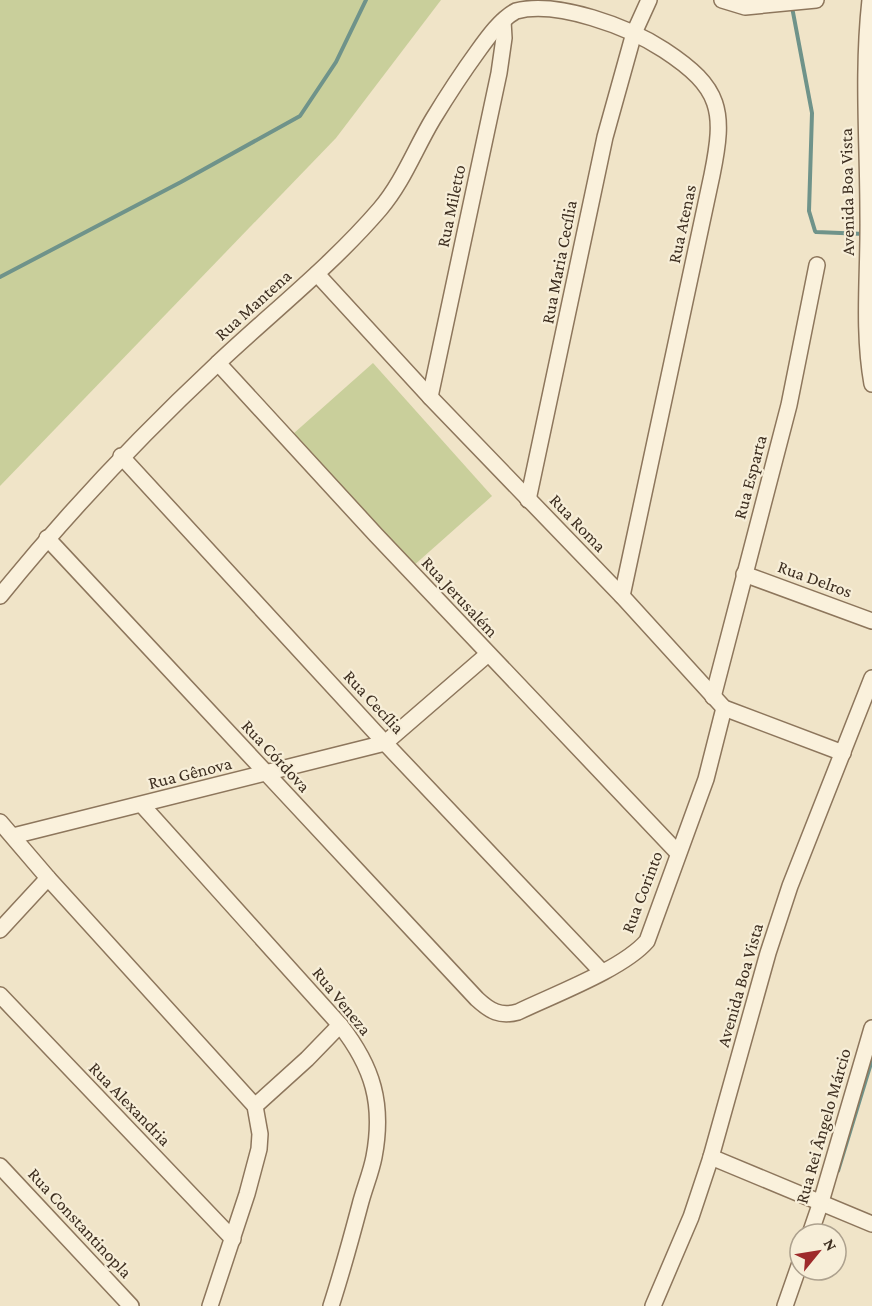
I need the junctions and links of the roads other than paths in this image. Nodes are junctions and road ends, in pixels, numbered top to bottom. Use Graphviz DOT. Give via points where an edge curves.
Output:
graph roads {
  1 [pos="650,0"];
  2 [pos="722,0"];
  3 [pos="816,0"];
  4 [pos="870,0"];
  5 [pos="744,4"];
  6 [pos="504,21"];
  7 [pos="634,33"];
  8 [pos="868,105"];
  9 [pos="817,265"];
  10 [pos="317,274"];
  11 [pos="218,363"];
  12 [pos="872,384"];
  13 [pos="430,397"];
  14 [pos="121,456"];
  15 [pos="528,500"];
  16 [pos="47,538"];
  17 [pos="744,574"];
  18 [pos="0,596"];
  19 [pos="622,596"];
  20 [pos="872,621"];
  21 [pos="488,654"];
  22 [pos="872,678"];
  23 [pos="719,702"];
  24 [pos="385,744"];
  25 [pos="843,753"];
  26 [pos="266,774"];
  27 [pos="142,805"];
  28 [pos="0,822"];
  29 [pos="13,836"];
  30 [pos="678,853"];
  31 [pos="48,878"];
  32 [pos="0,930"];
  33 [pos="602,972"];
  34 [pos="0,995"];
  35 [pos="477,999"];
  36 [pos="340,1025"];
  37 [pos="872,1028"];
  38 [pos="255,1106"];
  39 [pos="711,1156"];
  40 [pos="0,1166"];
  41 [pos="821,1202"];
  42 [pos="814,1222"];
  43 [pos="872,1224"];
  44 [pos="232,1239"];
  45 [pos="793,1282"];
  46 [pos="131,1306"];
  47 [pos="210,1306"];
  48 [pos="331,1306"];
  49 [pos="653,1306"];
  50 [pos="785,1306"];
  1 -- 7 [label="street, Rua Maria Cecília"];
  2 -- 5 [label="street"];
  3 -- 5 [label="street"];
  4 -- 8 [label="street, Avenida Boa Vista" via="865,59"];
  6 -- 7 [label="street, Rua Atenas" via="527,7 559,6 592,13"];
  6 -- 10 [label="street, Rua Mantena" via="489,36 433,119 392,194"];
  6 -- 13 [label="street, Rua Miletto" via="500,73"];
  7 -- 15 [label="street, Rua Maria Cecília" via="605,137"];
  7 -- 19 [label="street, Rua Atenas" via="673,56 699,78 715,103 720,128"];
  8 -- 12 [label="street, Avenida Boa Vista" via="867,316"];
  9 -- 17 [label="street, Rua Esparta" via="789,405"];
  10 -- 11 [label="street, Rua Mantena"];
  10 -- 13 [label="street, Rua Roma"];
  11 -- 14 [label="street, Rua Mantena"];
  11 -- 21 [label="street, Rua Jerusalém"];
  13 -- 15 [label="street, Rua Roma"];
  14 -- 16 [label="street, Rua Mantena"];
  14 -- 24 [label="street, Rua Cecília"];
  15 -- 19 [label="street, Rua Roma"];
  16 -- 18 [label="street, Rua Mantena"];
  16 -- 26 [label="street, Rua Córdova"];
  17 -- 20 [label="street, Rua Delros"];
  17 -- 23 [label="street, Rua Esparta"];
  19 -- 23 [label="street, Rua Roma"];
  21 -- 24 [label="street, Rua Gênova"];
  21 -- 30 [label="street, Rua Jerusalém"];
  22 -- 25 [label="street, Avenida Boa Vista"];
  23 -- 25 [label="street, Rua Roma"];
  23 -- 30 [label="street, Rua Corinto" via="706,778"];
  24 -- 26 [label="street, Rua Gênova"];
  24 -- 33 [label="street, Rua Cecília"];
  25 -- 39 [label="street, Avenida Boa Vista" via="768,953"];
  26 -- 27 [label="street, Rua Gênova"];
  26 -- 35 [label="street, Rua Córdova"];
  27 -- 29 [label="street, Rua Gênova"];
  27 -- 36 [label="street, Rua Veneza"];
  28 -- 29 [label="street"];
  29 -- 31 [label="street"];
  30 -- 33 [label="street, Rua Corinto" via="647,941"];
  31 -- 32 [label="street"];
  31 -- 38 [label="street"];
  33 -- 35 [label="street, Rua Corinto" via="512,1014 497,1014"];
  34 -- 44 [label="street, Rua Alexandria"];
  36 -- 38 [label="street"];
  36 -- 48 [label="street, Rua Veneza" via="369,1072 379,1124 374,1158"];
  37 -- 41 [label="street, Rua Rei Ângelo Márcio"];
  38 -- 44 [label="street" via="259,1149"];
  39 -- 41 [label="street"];
  39 -- 49 [label="street, Avenida Boa Vista"];
  40 -- 46 [label="street, Rua Constantinopla"];
  41 -- 42 [label="street, Rua Rei Ângelo Márcio"];
  41 -- 43 [label="street"];
  44 -- 47 [label="street"];
  45 -- 50 [label="street"];
}
